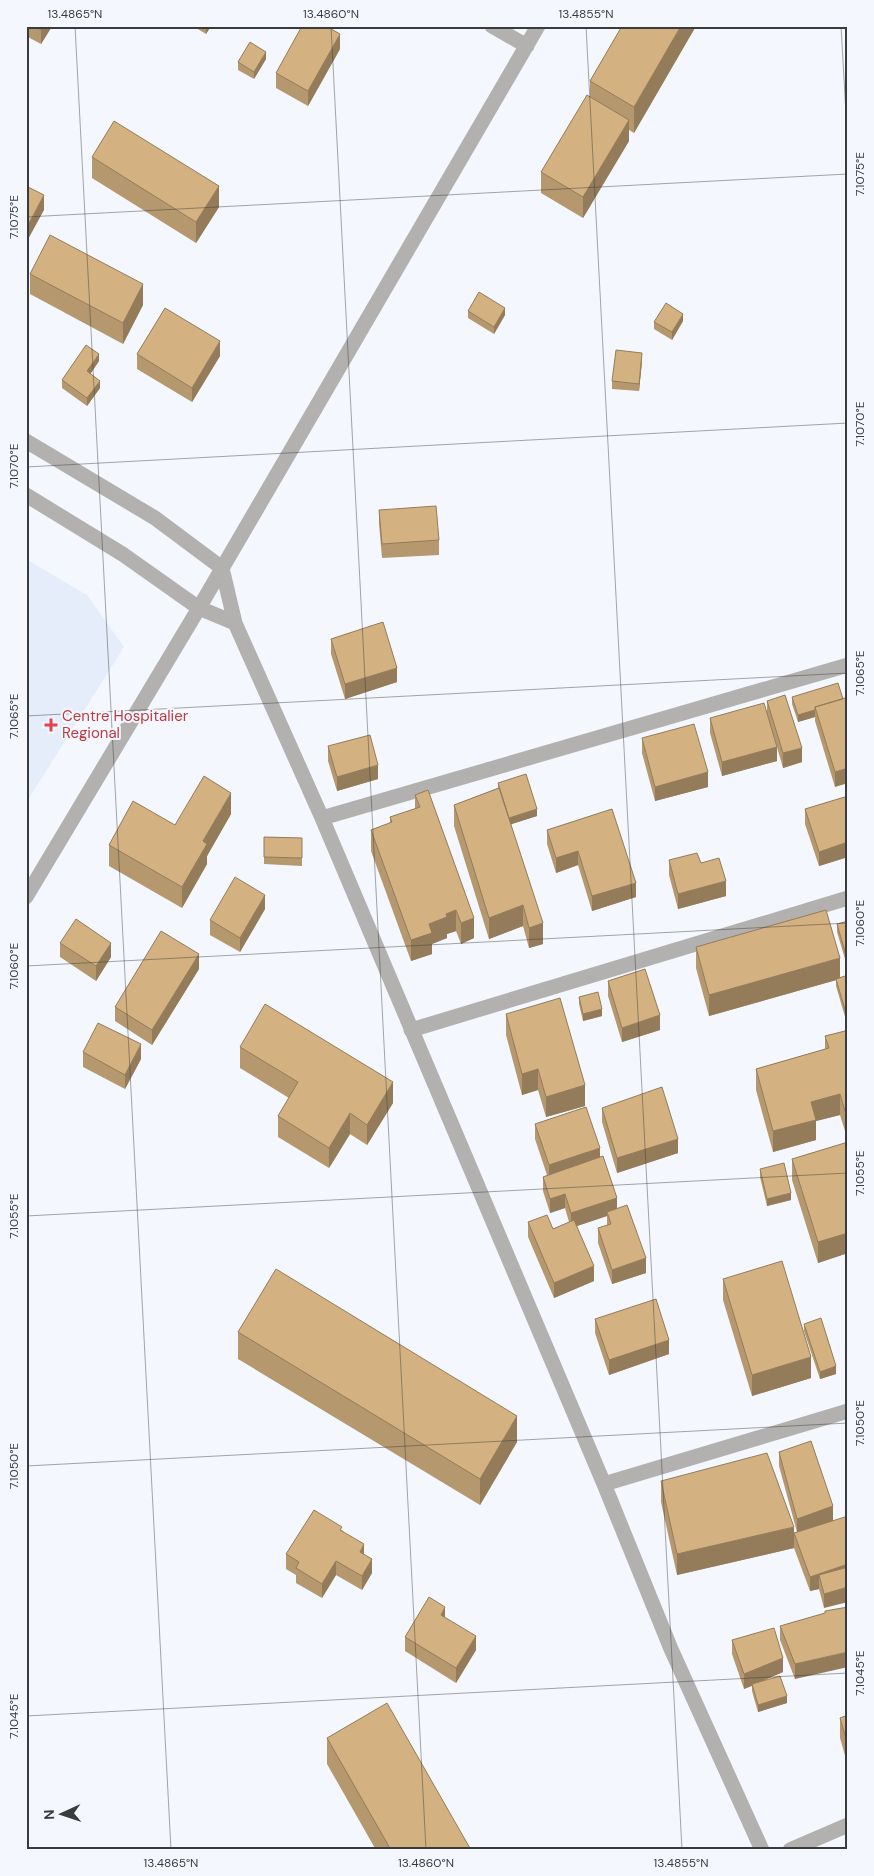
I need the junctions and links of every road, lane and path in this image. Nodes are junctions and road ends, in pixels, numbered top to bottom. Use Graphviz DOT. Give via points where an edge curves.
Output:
graph roads {
  1 [pos="492,26"];
  2 [pos="538,26"];
  3 [pos="527,46"];
  4 [pos="26,441"];
  5 [pos="26,495"];
  6 [pos="222,568"];
  7 [pos="199,608"];
  8 [pos="235,622"];
  9 [pos="848,665"];
  10 [pos="322,818"];
  11 [pos="26,897"];
  12 [pos="848,898"];
  13 [pos="411,1030"];
  14 [pos="848,1411"];
  15 [pos="604,1484"];
  16 [pos="848,1825"];
  17 [pos="762,1850"];
  18 [pos="790,1850"];
  1 -- 3 [label="street"];
  2 -- 3 [label="street"];
  3 -- 6 [label="street"];
  4 -- 6 [label="street" via="155,518"];
  5 -- 7 [label="street" via="124,555"];
  6 -- 7 [label="street"];
  6 -- 8 [label="street"];
  7 -- 8 [label="street"];
  7 -- 11 [label="street"];
  8 -- 10 [label="street"];
  9 -- 10 [label="street"];
  10 -- 13 [label="street"];
  12 -- 13 [label="street"];
  13 -- 15 [label="street"];
  14 -- 15 [label="street"];
  15 -- 17 [label="street" via="671,1649"];
  16 -- 18 [label="street"];
}
